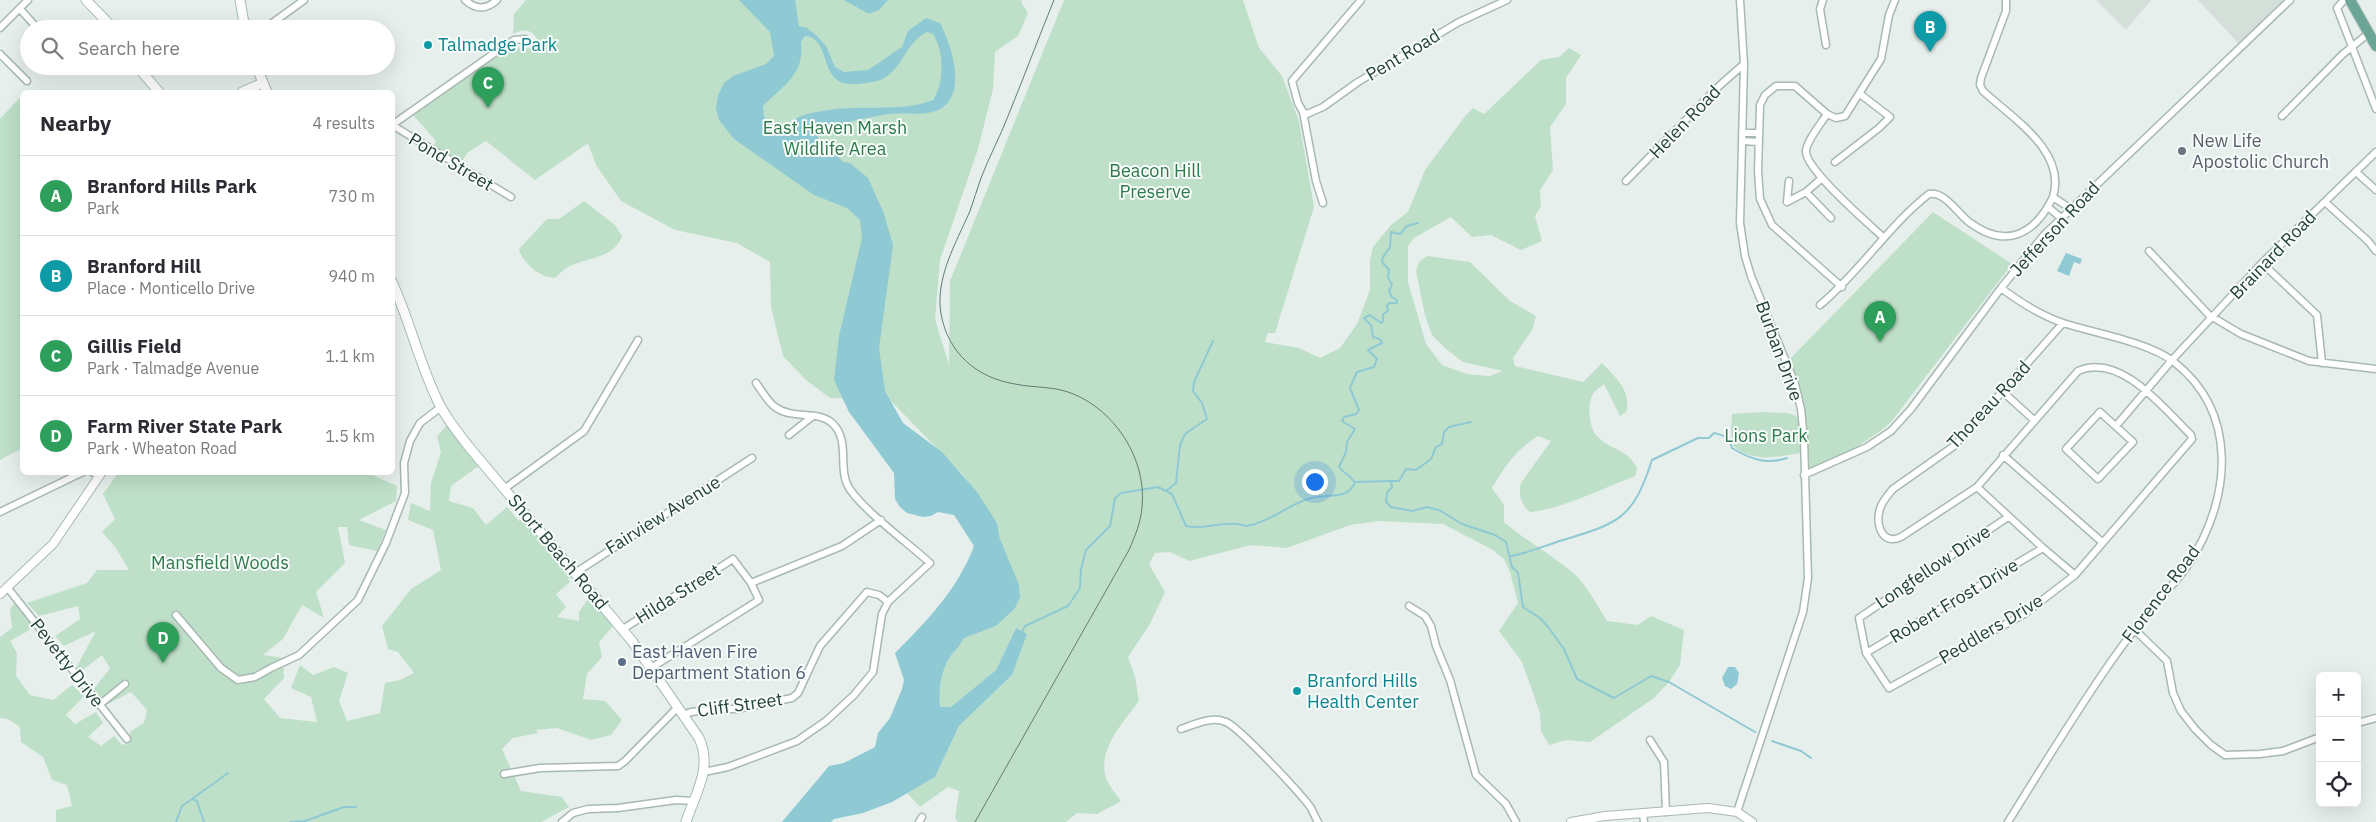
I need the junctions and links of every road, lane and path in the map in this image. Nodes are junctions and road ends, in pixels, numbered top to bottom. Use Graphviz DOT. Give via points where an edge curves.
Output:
graph roads {
  1 [pos="28,0"];
  2 [pos="86,0"];
  3 [pos="240,0"];
  4 [pos="304,0"];
  5 [pos="466,0"];
  6 [pos="497,0"];
  7 [pos="1362,0"];
  8 [pos="1507,0"];
  9 [pos="1740,0"];
  10 [pos="1823,0"];
  11 [pos="1895,0"];
  12 [pos="2006,0"];
  13 [pos="2290,0"];
  14 [pos="2344,0"];
  15 [pos="2350,0"];
  16 [pos="20,9"];
  17 [pos="30,20"];
  18 [pos="105,20"];
  19 [pos="243,20"];
  20 [pos="276,20"];
  21 [pos="0,28"];
  22 [pos="2369,33"];
  23 [pos="525,38"];
  24 [pos="1826,45"];
  25 [pos="2351,46"];
  26 [pos="2376,46"];
  27 [pos="0,54"];
  28 [pos="1744,64"];
  29 [pos="20,75"];
  30 [pos="20,75"];
  31 [pos="145,75"];
  32 [pos="260,75"];
  33 [pos="26,81"];
  34 [pos="263,83"];
  35 [pos="157,90"];
  36 [pos="247,90"];
  37 [pos="266,90"];
  38 [pos="1860,94"];
  39 [pos="2376,109"];
  40 [pos="1303,112"];
  41 [pos="1827,114"];
  42 [pos="2282,116"];
  43 [pos="395,123"];
  44 [pos="395,127"];
  45 [pos="1742,133"];
  46 [pos="1759,133"];
  47 [pos="1742,141"];
  48 [pos="1759,142"];
  49 [pos="2376,152"];
  50 [pos="1835,162"];
  51 [pos="2356,172"];
  52 [pos="1822,178"];
  53 [pos="1626,181"];
  54 [pos="1789,181"];
  55 [pos="2376,190"];
  56 [pos="1806,192"];
  57 [pos="511,197"];
  58 [pos="2053,197"];
  59 [pos="2325,202"];
  60 [pos="1323,203"];
  61 [pos="2048,207"];
  62 [pos="2070,209"];
  63 [pos="1831,218"];
  64 [pos="2061,218"];
  65 [pos="1884,238"];
  66 [pos="2149,251"];
  67 [pos="2376,251"];
  68 [pos="2262,263"];
  69 [pos="1842,287"];
  70 [pos="2001,288"];
  71 [pos="396,299"];
  72 [pos="1820,305"];
  73 [pos="2213,318"];
  74 [pos="2063,323"];
  75 [pos="638,340"];
  76 [pos="2172,360"];
  77 [pos="2322,363"];
  78 [pos="2376,370"];
  79 [pos="756,383"];
  80 [pos="2002,392"];
  81 [pos="2146,392"];
  82 [pos="441,407"];
  83 [pos="813,416"];
  84 [pos="2034,420"];
  85 [pos="2116,426"];
  86 [pos="789,435"];
  87 [pos="2003,455"];
  88 [pos="752,458"];
  89 [pos="77,475"];
  90 [pos="97,475"];
  91 [pos="1804,475"];
  92 [pos="1977,487"];
  93 [pos="504,489"];
  94 [pos="0,512"];
  95 [pos="2008,517"];
  96 [pos="882,520"];
  97 [pos="1900,537"];
  98 [pos="2102,542"];
  99 [pos="2042,548"];
  100 [pos="576,573"];
  101 [pos="2075,575"];
  102 [pos="751,582"];
  103 [pos="7,587"];
  104 [pos="0,594"];
  105 [pos="888,602"];
  106 [pos="1409,606"];
  107 [pos="176,615"];
  108 [pos="1859,618"];
  109 [pos="623,629"];
  110 [pos="2134,629"];
  111 [pos="1866,653"];
  112 [pos="651,668"];
  113 [pos="125,684"];
  114 [pos="99,705"];
  115 [pos="678,707"];
  116 [pos="684,715"];
  117 [pos="2376,718"];
  118 [pos="2361,722"];
  119 [pos="1181,729"];
  120 [pos="2316,738"];
  121 [pos="127,739"];
  122 [pos="1650,740"];
  123 [pos="704,772"];
  124 [pos="504,774"];
  125 [pos="694,801"];
  126 [pos="1666,812"];
  127 [pos="1737,812"];
  128 [pos="1644,818"];
  129 [pos="1596,819"];
  130 [pos="562,822"];
  131 [pos="686,822"];
  132 [pos="1318,822"];
  133 [pos="1516,822"];
  134 [pos="1571,822"];
  135 [pos="1752,822"];
  136 [pos="2008,822"];
  1 -- 16 [label="street"];
  2 -- 18 [label="main road"];
  3 -- 19 [label="main road"];
  4 -- 20 [label="street"];
  5 -- 6 [label="street" via="479,8"];
  7 -- 40 [label="street" via="1293,78"];
  8 -- 40 [label="street, Pent Road" via="1458,22 1316,111"];
  9 -- 28 [label="street, Burban Drive"];
  10 -- 24 [label="street" via="1820,9"];
  11 -- 38 [label="street" via="1889,14 1881,59"];
  12 -- 58 [label="street" via="2006,11 1980,85 2048,153 2055,176"];
  13 -- 62 [label="street, Jefferson Road"];
  14 -- 25 [label="street" via="2337,8"];
  15 -- 22 [label="main road"];
  16 -- 17 [label="street"];
  16 -- 21 [label="street"];
  22 -- 25 [label="street"];
  22 -- 26 [label="main road"];
  23 -- 43 [label="street" via="506,45"];
  25 -- 39 [label="street"];
  25 -- 42 [label="street"];
  27 -- 29 [label="street"];
  28 -- 45 [label="street, Burban Drive"];
  28 -- 53 [label="street, Helen Road"];
  30 -- 33 [label="street"];
  31 -- 35 [label="main road"];
  32 -- 34 [label="main road"];
  34 -- 36 [label="main road"];
  34 -- 37 [label="main road"];
  38 -- 41 [label="street" via="1845,116 1836,118"];
  38 -- 50 [label="street" via="1890,117"];
  40 -- 60 [label="street"];
  41 -- 46 [label="street" via="1795,86 1776,86 1765,95 1760,105"];
  41 -- 52 [label="street" via="1806,152"];
  44 -- 57 [label="street, Pond Street"];
  45 -- 46 [label="street"];
  45 -- 47 [label="street, Burban Drive"];
  46 -- 48 [label="street"];
  47 -- 48 [label="street"];
  47 -- 91 [label="street, Burban Drive" via="1740,205 1745,256 1798,397 1804,438"];
  48 -- 69 [label="street" via="1758,188 1767,218 1779,234"];
  49 -- 51 [label="street, Brainard Road"];
  51 -- 55 [label="street"];
  51 -- 59 [label="street, Brainard Road"];
  52 -- 56 [label="street"];
  52 -- 65 [label="street"];
  54 -- 56 [label="street" via="1787,202"];
  56 -- 63 [label="street"];
  58 -- 61 [label="street"];
  58 -- 62 [label="street"];
  59 -- 67 [label="street"];
  59 -- 68 [label="street, Brainard Road"];
  61 -- 64 [label="street"];
  61 -- 65 [label="street" via="2022,234 2007,238 1970,223 1940,195 1929,194"];
  62 -- 64 [label="street, Jefferson Road"];
  64 -- 70 [label="street, Jefferson Road"];
  65 -- 69 [label="street"];
  66 -- 73 [label="street"];
  68 -- 73 [label="street, Brainard Road"];
  68 -- 77 [label="street" via="2317,315"];
  69 -- 72 [label="street"];
  70 -- 74 [label="street, Florence Road" via="2037,313"];
  70 -- 91 [label="street, Jefferson Road" via="1891,431 1867,447"];
  71 -- 82 [label="main road, Short Beach Road"];
  73 -- 76 [label="street, Brainard Road"];
  73 -- 77 [label="street" via="2258,342"];
  74 -- 76 [label="street, Florence Road" via="2121,340"];
  74 -- 80 [label="street, Thoreau Road"];
  75 -- 93 [label="street" via="584,431"];
  76 -- 81 [label="street"];
  76 -- 110 [label="street, Florence Road" via="2200,387 2215,416 2221,452 2219,488 2216,508 2189,564"];
  77 -- 78 [label="street"];
  79 -- 83 [label="street" via="776,408 793,415"];
  80 -- 84 [label="street"];
  80 -- 97 [label="street, Thoreau Road" via="1954,446 1885,498 1879,510 1880,532 1886,539"];
  81 -- 84 [label="street, Peddlers Drive" via="2115,370 2088,366 2078,371"];
  81 -- 85 [label="street"];
  81 -- 98 [label="street, Peddlers Drive" via="2192,439"];
  82 -- 93 [label="main road, Short Beach Road"];
  82 -- 107 [label="street" via="420,423 410,441 404,463 405,493 386,543 358,600 307,649 256,678 238,680 221,668"];
  83 -- 86 [label="street"];
  83 -- 96 [label="street" via="830,421 838,431 848,487"];
  84 -- 87 [label="street, Peddlers Drive"];
  85 -- 85 [label="street" via="2133,442 2098,479 2066,449 2100,412"];
  87 -- 92 [label="street, Peddlers Drive"];
  87 -- 98 [label="street"];
  88 -- 100 [label="street, Fairview Avenue"];
  89 -- 94 [label="street"];
  90 -- 103 [label="street" via="53,544"];
  91 -- 127 [label="street, Burban Drive" via="1806,600"];
  92 -- 95 [label="street"];
  92 -- 97 [label="street, Peddlers Drive"];
  93 -- 100 [label="main road, Short Beach Road"];
  95 -- 99 [label="street"];
  95 -- 108 [label="street, Longfellow Drive"];
  96 -- 102 [label="street" via="842,546"];
  96 -- 105 [label="street" via="930,563"];
  98 -- 101 [label="street, Peddlers Drive"];
  99 -- 101 [label="street"];
  99 -- 111 [label="street, Robert Frost Drive"];
  100 -- 109 [label="main road, Short Beach Road"];
  101 -- 111 [label="street, Peddlers Drive" via="2024,614 1889,688"];
  102 -- 109 [label="street, Hilda Street" via="733,559"];
  102 -- 112 [label="street" via="759,600"];
  103 -- 104 [label="street"];
  103 -- 114 [label="street, Pevetty Drive"];
  105 -- 116 [label="street, Cliff Street" via="867,592 820,646 803,686 792,698"];
  105 -- 123 [label="street" via="882,614 873,672 826,721 797,741 728,767"];
  106 -- 133 [label="street" via="1425,616 1431,626 1450,680 1476,775 1506,804"];
  108 -- 111 [label="street, Peddlers Drive"];
  109 -- 112 [label="main road, Short Beach Road"];
  110 -- 120 [label="street" via="2167,661 2173,693 2181,711 2210,745 2225,755 2283,750"];
  110 -- 136 [label="street, Florence Road" via="2085,698"];
  112 -- 115 [label="main road, Short Beach Road"];
  113 -- 114 [label="street"];
  114 -- 121 [label="street, Pevetty Drive"];
  115 -- 116 [label="main road, Short Beach Road"];
  115 -- 124 [label="street" via="620,765 540,768"];
  116 -- 123 [label="main road, Short Beach Road" via="702,746"];
  117 -- 118 [label="street"];
  119 -- 132 [label="street" via="1208,720 1226,722 1250,741 1310,808"];
  122 -- 126 [label="street" via="1664,762"];
  123 -- 125 [label="main road, Short Beach Road"];
  125 -- 130 [label="street" via="588,809 573,813"];
  125 -- 131 [label="main road, Short Beach Road"];
  126 -- 127 [label="street" via="1708,808"];
  126 -- 128 [label="street"];
  127 -- 135 [label="street"];
  128 -- 129 [label="street"];
  129 -- 134 [label="street"];
}
